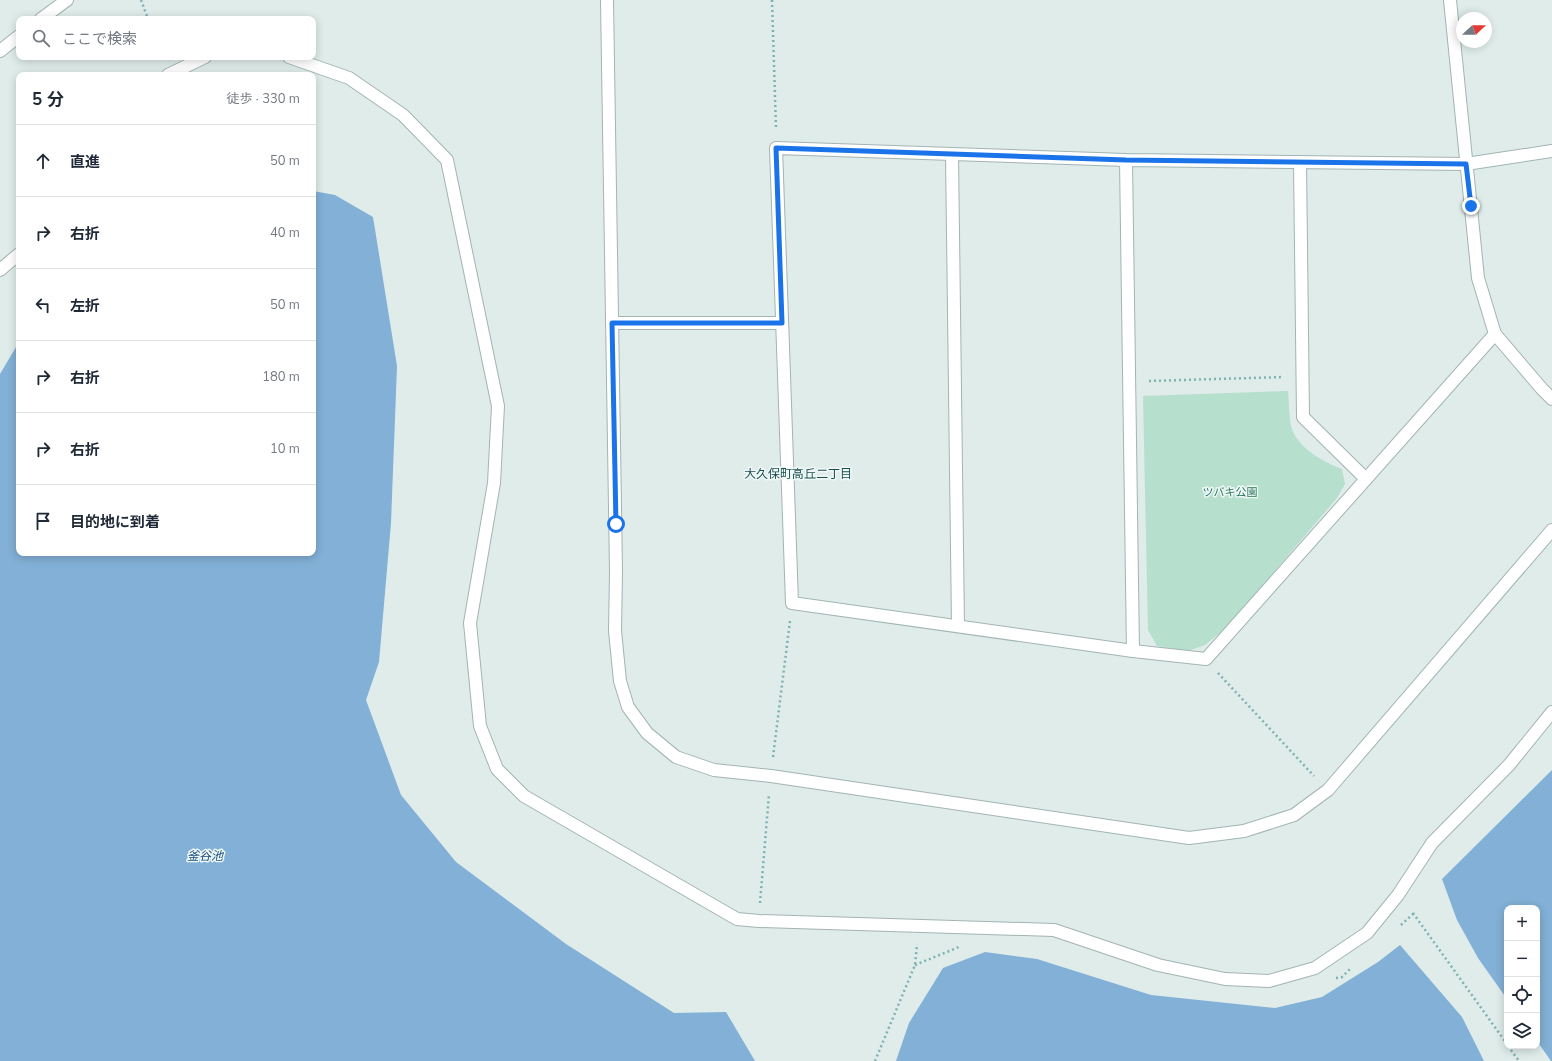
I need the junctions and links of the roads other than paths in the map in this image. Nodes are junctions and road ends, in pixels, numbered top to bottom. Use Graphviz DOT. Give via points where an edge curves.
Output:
graph roads {
  1 [pos="67,0"];
  2 [pos="606,0"];
  3 [pos="1450,0"];
  4 [pos="45,16"];
  5 [pos="16,38"];
  6 [pos="0,51"];
  7 [pos="199,60"];
  8 [pos="298,60"];
  9 [pos="174,72"];
  10 [pos="1552,151"];
  11 [pos="952,154"];
  12 [pos="1126,160"];
  13 [pos="1300,162"];
  14 [pos="1466,164"];
  15 [pos="16,257"];
  16 [pos="0,270"];
  17 [pos="612,323"];
  18 [pos="782,323"];
  19 [pos="1495,334"];
  20 [pos="1552,399"];
  21 [pos="1366,479"];
  22 [pos="1552,530"];
  23 [pos="958,626"];
  24 [pos="1133,651"];
  25 [pos="1552,712"];
  1 -- 4 [label="street"];
  2 -- 17 [label="street"];
  3 -- 14 [label="street"];
  5 -- 6 [label="street"];
  7 -- 9 [label="street"];
  8 -- 25 [label="street" via="349,78 403,115 447,160 498,406 494,483 470,623 480,726 497,769 524,796 737,919 1054,930 1158,965 1225,979 1269,981 1315,968 1367,933 1398,895 1432,843 1510,765"];
  10 -- 14 [label="street"];
  11 -- 12 [label="street"];
  11 -- 18 [label="street" via="776,148"];
  11 -- 23 [label="street"];
  12 -- 13 [label="street"];
  12 -- 24 [label="street"];
  13 -- 14 [label="street"];
  13 -- 21 [label="street" via="1303,417"];
  14 -- 19 [label="street" via="1478,278"];
  15 -- 16 [label="street"];
  17 -- 18 [label="street"];
  17 -- 22 [label="street" via="615,631 620,681 628,707 647,733 676,757 714,770 771,776 1189,838 1244,831 1294,815 1328,790"];
  18 -- 23 [label="street" via="792,603"];
  19 -- 20 [label="street"];
  19 -- 21 [label="street"];
  21 -- 24 [label="street" via="1206,659"];
  23 -- 24 [label="street"];
}
